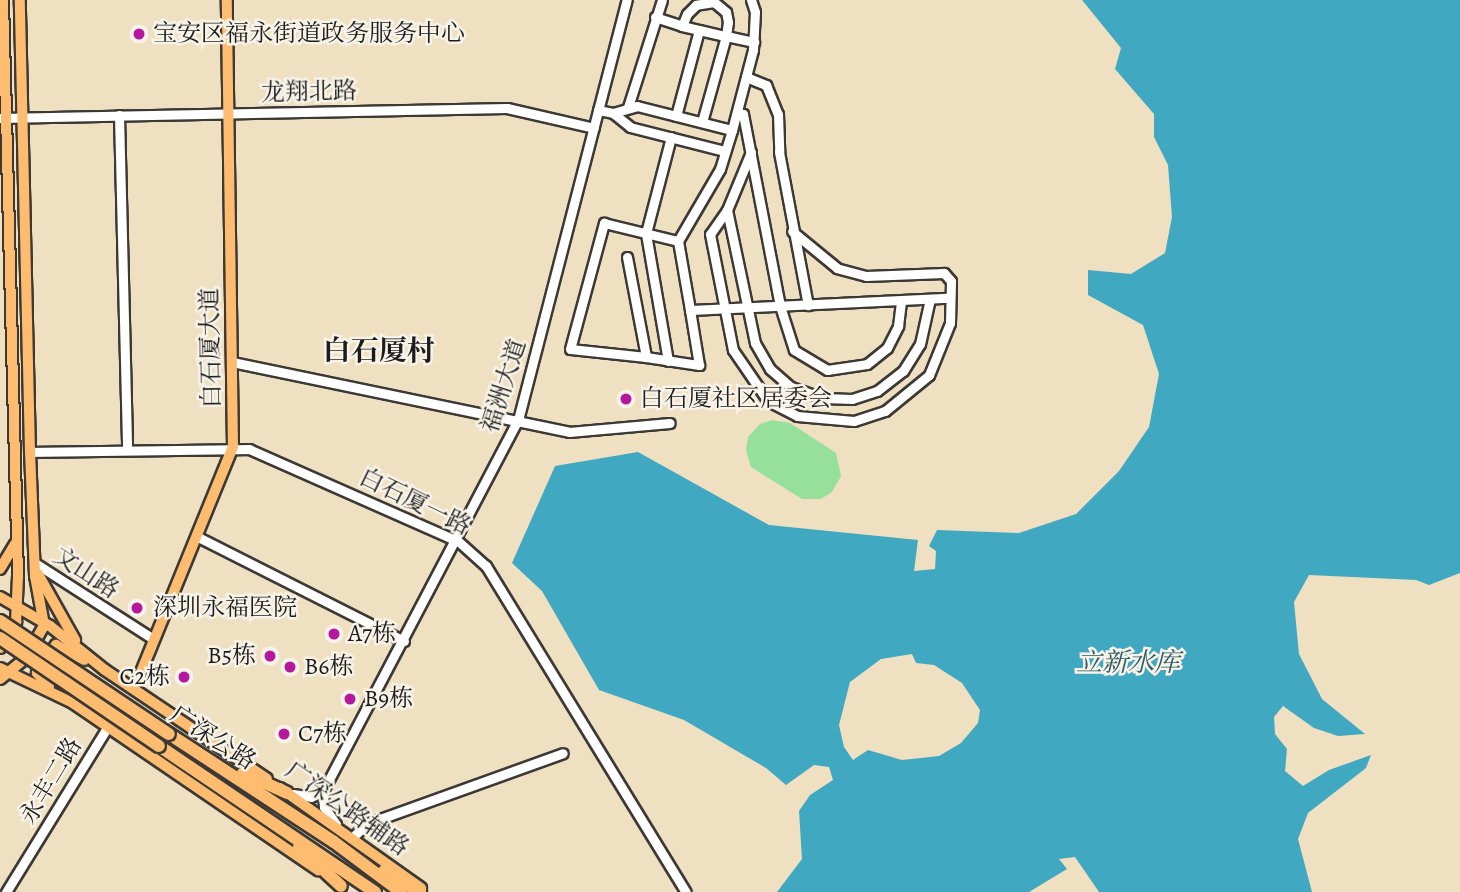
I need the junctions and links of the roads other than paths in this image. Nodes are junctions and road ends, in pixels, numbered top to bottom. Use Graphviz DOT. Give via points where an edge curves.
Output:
graph roads {
  1 [pos="3,0"];
  2 [pos="20,0"];
  3 [pos="228,0"];
  4 [pos="626,0"];
  5 [pos="662,0"];
  6 [pos="751,0"];
  7 [pos="655,17"];
  8 [pos="682,26"];
  9 [pos="699,30"];
  10 [pos="726,36"];
  11 [pos="754,42"];
  12 [pos="746,77"];
  13 [pos="628,107"];
  14 [pos="598,110"];
  15 [pos="228,113"];
  16 [pos="613,113"];
  17 [pos="737,113"];
  18 [pos="119,116"];
  19 [pos="676,116"];
  20 [pos="23,117"];
  21 [pos="2,118"];
  22 [pos="702,122"];
  23 [pos="594,128"];
  24 [pos="732,130"];
  25 [pos="671,137"];
  26 [pos="725,151"];
  27 [pos="751,152"];
  28 [pos="727,210"];
  29 [pos="792,231"];
  30 [pos="646,233"];
  31 [pos="678,241"];
  32 [pos="626,257"];
  33 [pos="949,298"];
  34 [pos="930,299"];
  35 [pos="901,300"];
  36 [pos="808,304"];
  37 [pos="780,306"];
  38 [pos="747,308"];
  39 [pos="724,309"];
  40 [pos="690,310"];
  41 [pos="12,351"];
  42 [pos="0,352"];
  43 [pos="646,357"];
  44 [pos="668,360"];
  45 [pos="232,362"];
  46 [pos="518,420"];
  47 [pos="670,423"];
  48 [pos="233,447"];
  49 [pos="127,450"];
  50 [pos="30,453"];
  51 [pos="196,536"];
  52 [pos="17,537"];
  53 [pos="458,541"];
  54 [pos="35,565"];
  55 [pos="0,569"];
  56 [pos="0,598"];
  57 [pos="18,607"];
  58 [pos="0,621"];
  59 [pos="44,622"];
  60 [pos="0,637"];
  61 [pos="152,638"];
  62 [pos="404,641"];
  63 [pos="0,648"];
  64 [pos="87,656"];
  65 [pos="105,670"];
  66 [pos="3,673"];
  67 [pos="139,677"];
  68 [pos="73,703"];
  69 [pos="108,726"];
  70 [pos="169,734"];
  71 [pos="563,753"];
  72 [pos="323,791"];
  73 [pos="287,793"];
  74 [pos="270,821"];
  75 [pos="340,828"];
  76 [pos="353,837"];
  77 [pos="334,842"];
  78 [pos="345,889"];
  79 [pos="6,892"];
  80 [pos="375,892"];
  81 [pos="401,892"];
  82 [pos="420,892"];
  83 [pos="426,892"];
  84 [pos="686,892"];
  1 -- 21 [label="main road"];
  2 -- 20 [label="main road"];
  3 -- 15 [label="main road, 白石厦大道"];
  4 -- 14 [label="street, 福洲大道"];
  5 -- 7 [label="street"];
  6 -- 11 [label="street"];
  7 -- 8 [label="street"];
  7 -- 13 [label="street"];
  8 -- 9 [label="street"];
  8 -- 10 [label="street" via="696,5 714,2 726,12"];
  9 -- 10 [label="street"];
  9 -- 19 [label="street"];
  10 -- 11 [label="street"];
  10 -- 22 [label="street"];
  11 -- 12 [label="street"];
  12 -- 17 [label="street"];
  12 -- 29 [label="street" via="766,85 778,114"];
  13 -- 16 [label="street"];
  13 -- 19 [label="street"];
  14 -- 16 [label="street"];
  14 -- 23 [label="street, 福洲大道"];
  15 -- 18 [label="street, 龙翔北路"];
  15 -- 23 [label="street, 龙翔北路" via="508,108"];
  15 -- 45 [label="main road, 白石厦大道"];
  16 -- 25 [label="street" via="630,127"];
  17 -- 24 [label="street"];
  17 -- 27 [label="street" via="743,114"];
  18 -- 20 [label="street, 龙翔北路"];
  18 -- 49 [label="street"];
  19 -- 22 [label="street"];
  20 -- 21 [label="street, 龙翔北路"];
  20 -- 50 [label="main road"];
  21 -- 41 [label="main road"];
  22 -- 24 [label="street"];
  23 -- 46 [label="street, 福洲大道"];
  24 -- 26 [label="street"];
  25 -- 26 [label="street"];
  25 -- 30 [label="street"];
  26 -- 31 [label="street"];
  27 -- 28 [label="street"];
  27 -- 37 [label="street"];
  28 -- 38 [label="street"];
  28 -- 39 [label="street" via="710,234"];
  29 -- 33 [label="street" via="837,268 866,276 944,273 951,281"];
  29 -- 36 [label="street"];
  30 -- 31 [label="street"];
  30 -- 43 [label="street" via="604,223 570,349"];
  30 -- 44 [label="street"];
  31 -- 40 [label="street"];
  32 -- 43 [label="street"];
  33 -- 34 [label="street"];
  33 -- 39 [label="street" via="947,332 929,374 886,411 854,421 797,416 768,401 733,350"];
  34 -- 35 [label="street"];
  34 -- 38 [label="street" via="920,344 903,371 877,391 852,399 823,398 791,387 770,369 755,343"];
  35 -- 36 [label="street"];
  35 -- 37 [label="street" via="898,326 887,348 867,364 847,370 827,370 794,350"];
  36 -- 37 [label="street"];
  37 -- 38 [label="street"];
  38 -- 39 [label="street"];
  39 -- 40 [label="street"];
  40 -- 44 [label="street" via="699,365"];
  41 -- 42 [label="street"];
  41 -- 52 [label="main road"];
  43 -- 44 [label="street"];
  45 -- 46 [label="street"];
  45 -- 48 [label="main road, 白石厦大道"];
  46 -- 47 [label="street" via="569,432"];
  46 -- 53 [label="street, 福洲大道"];
  48 -- 49 [label="street, 白石厦一路"];
  48 -- 51 [label="main road, 白石厦大道"];
  48 -- 53 [label="street, 白石厦一路" via="312,474"];
  49 -- 50 [label="street, 白石厦一路"];
  50 -- 54 [label="main road"];
  51 -- 61 [label="main road, 白石厦大道"];
  51 -- 62 [label="street"];
  52 -- 55 [label="main road"];
  52 -- 57 [label="main road"];
  53 -- 62 [label="street, 福洲大道"];
  53 -- 84 [label="street, 白石厦一路" via="486,566"];
  54 -- 59 [label="main road"];
  54 -- 61 [label="street, 文山路"];
  54 -- 64 [label="main road" via="63,624"];
  56 -- 57 [label="main road, 广深公路辅路"];
  56 -- 60 [label="main road" via="12,616"];
  57 -- 59 [label="main road, 广深公路辅路"];
  57 -- 63 [label="main road" via="13,628"];
  58 -- 70 [label="highway, 广深公路, bridge"];
  59 -- 64 [label="main road, 广深公路辅路"];
  59 -- 66 [label="main road" via="29,654"];
  60 -- 74 [label="highway, 广深公路, bridge"];
  61 -- 67 [label="main road, 白石厦大道"];
  62 -- 72 [label="street, 福洲大道"];
  64 -- 65 [label="main road, 广深公路辅路"];
  65 -- 68 [label="main road" via="63,645 54,648 36,675"];
  65 -- 73 [label="main road, 广深公路辅路"];
  66 -- 68 [label="main road"];
  68 -- 69 [label="main road"];
  69 -- 78 [label="main road"];
  69 -- 79 [label="street, 永丰二路"];
  70 -- 73 [label="highway"];
  70 -- 77 [label="highway, 广深公路"];
  71 -- 76 [label="street" via="366,824"];
  72 -- 73 [label="street" via="311,797"];
  72 -- 75 [label="street" via="326,812"];
  73 -- 75 [label="main road, 广深公路辅路"];
  74 -- 78 [label="highway"];
  74 -- 80 [label="highway, 广深公路"];
  75 -- 76 [label="main road, 广深公路辅路"];
  76 -- 83 [label="main road, 广深公路辅路"];
  77 -- 81 [label="highway, 广深公路"];
  77 -- 82 [label="highway"];
}
